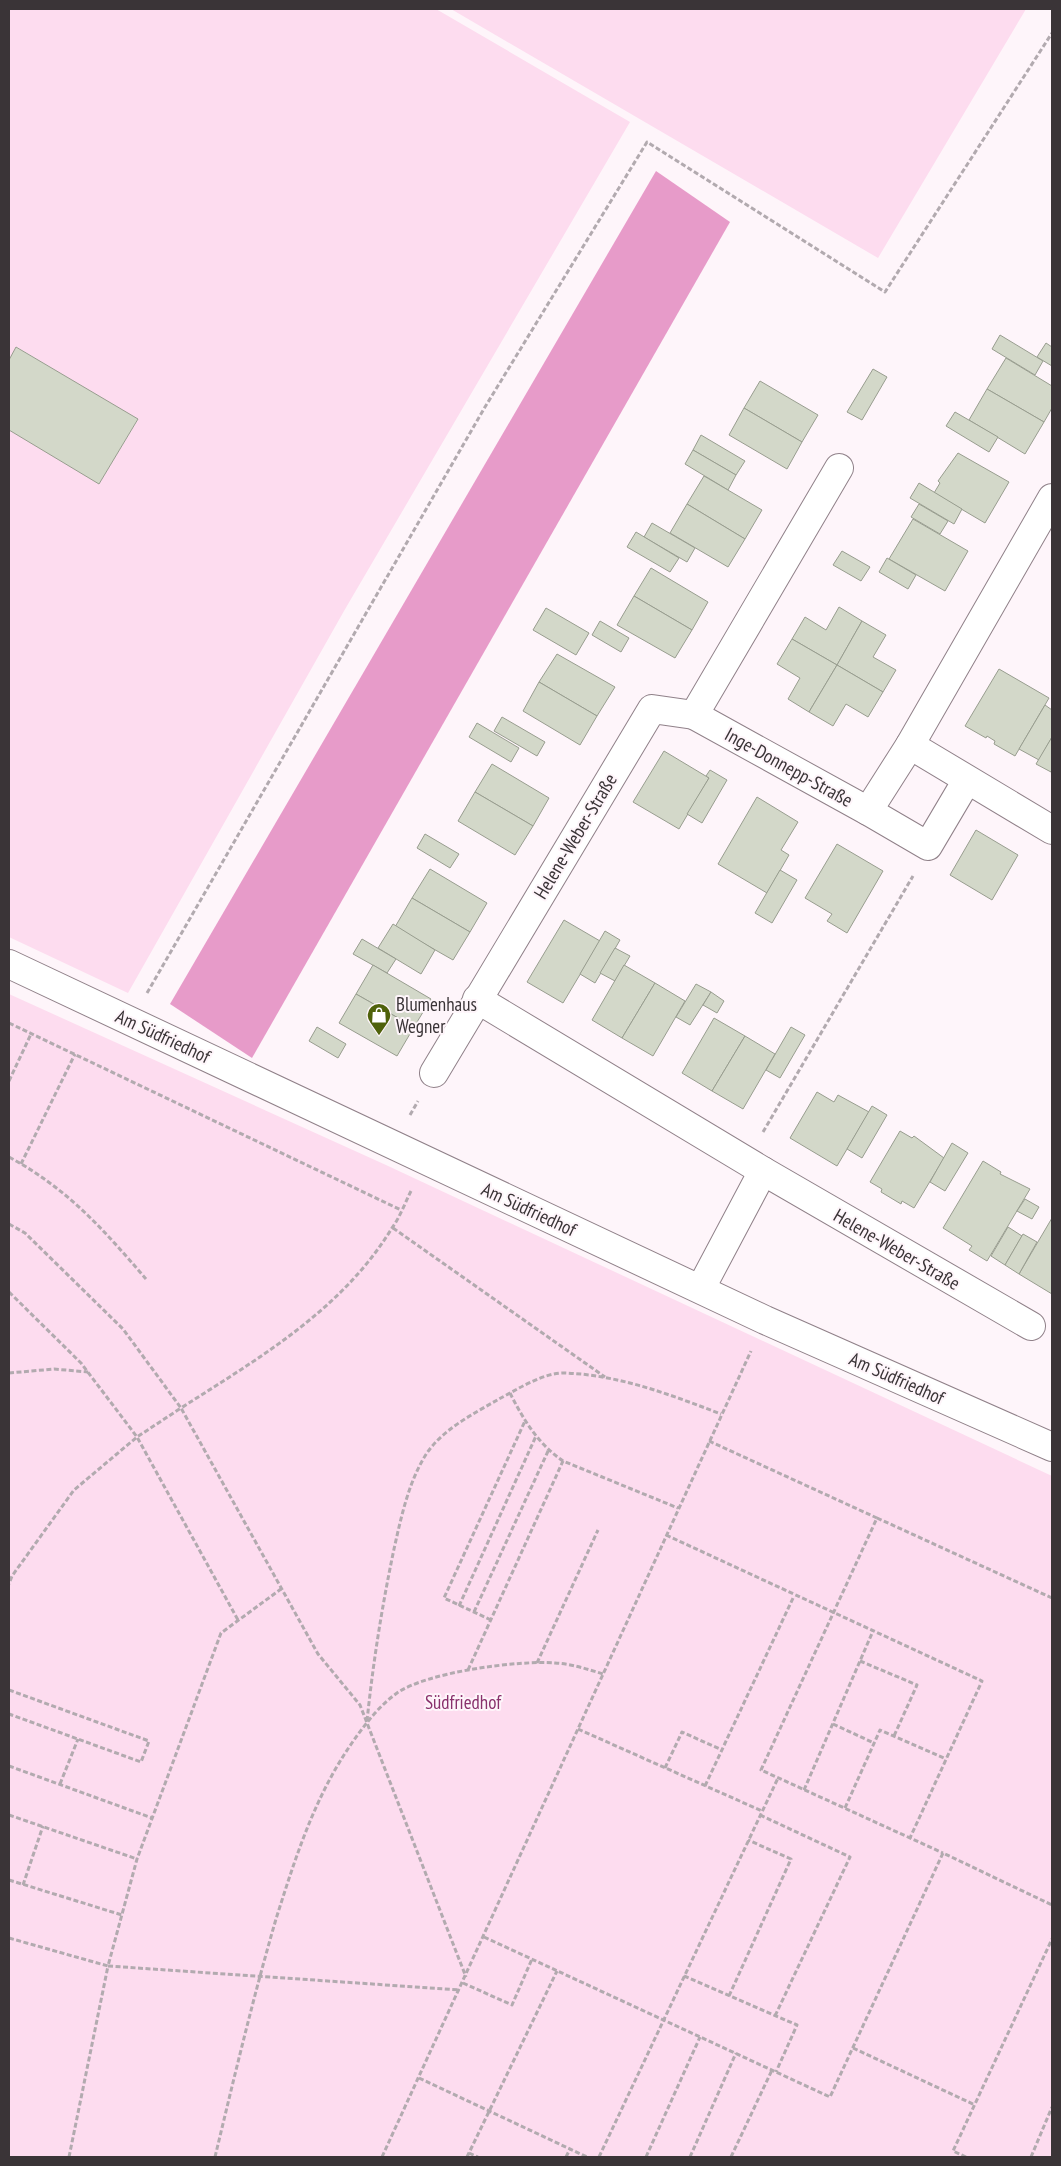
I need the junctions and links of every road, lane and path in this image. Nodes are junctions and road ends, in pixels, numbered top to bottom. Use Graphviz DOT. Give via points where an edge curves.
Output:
graph roads {
  1 [pos="1052,33"];
  2 [pos="839,468"];
  3 [pos="1052,498"];
  4 [pos="694,715"];
  5 [pos="910,745"];
  6 [pos="967,780"];
  7 [pos="868,811"];
  8 [pos="1052,830"];
  9 [pos="928,846"];
  10 [pos="9,964"];
  11 [pos="477,1000"];
  12 [pos="131,1022"];
  13 [pos="9,1023"];
  14 [pos="31,1034"];
  15 [pos="75,1054"];
  16 [pos="434,1073"];
  17 [pos="9,1081"];
  18 [pos="392,1146"];
  19 [pos="9,1157"];
  20 [pos="427,1162"];
  21 [pos="21,1164"];
  22 [pos="755,1166"];
  23 [pos="401,1210"];
  24 [pos="9,1224"];
  25 [pos="392,1228"];
  26 [pos="146,1279"];
  27 [pos="701,1288"];
  28 [pos="9,1292"];
  29 [pos="765,1320"];
  30 [pos="1032,1326"];
  31 [pos="88,1372"];
  32 [pos="9,1373"];
  33 [pos="605,1378"];
  34 [pos="510,1393"];
  35 [pos="181,1408"];
  36 [pos="721,1414"];
  37 [pos="525,1421"];
  38 [pos="536,1436"];
  39 [pos="137,1437"];
  40 [pos="709,1441"];
  41 [pos="1052,1447"];
  42 [pos="549,1449"];
  43 [pos="563,1461"];
  44 [pos="678,1508"];
  45 [pos="877,1518"];
  46 [pos="598,1530"];
  47 [pos="666,1535"];
  48 [pos="9,1584"];
  49 [pos="282,1589"];
  50 [pos="794,1596"];
  51 [pos="1052,1598"];
  52 [pos="459,1606"];
  53 [pos="474,1612"];
  54 [pos="833,1613"];
  55 [pos="238,1620"];
  56 [pos="491,1620"];
  57 [pos="873,1632"];
  58 [pos="860,1661"];
  59 [pos="537,1663"];
  60 [pos="468,1671"];
  61 [pos="603,1674"];
  62 [pos="9,1690"];
  63 [pos="9,1714"];
  64 [pos="367,1722"];
  65 [pos="833,1724"];
  66 [pos="578,1729"];
  67 [pos="894,1736"];
  68 [pos="78,1739"];
  69 [pos="874,1743"];
  70 [pos="722,1750"];
  71 [pos="946,1759"];
  72 [pos="9,1766"];
  73 [pos="665,1768"];
  74 [pos="778,1778"];
  75 [pos="60,1784"];
  76 [pos="706,1786"];
  77 [pos="804,1790"];
  78 [pos="846,1808"];
  79 [pos="761,1813"];
  80 [pos="9,1814"];
  81 [pos="152,1818"];
  82 [pos="42,1826"];
  83 [pos="910,1838"];
  84 [pos="748,1840"];
  85 [pos="943,1853"];
  86 [pos="137,1859"];
  87 [pos="9,1880"];
  88 [pos="22,1885"];
  89 [pos="1052,1905"];
  90 [pos="122,1914"];
  91 [pos="484,1937"];
  92 [pos="9,1938"];
  93 [pos="1052,1939"];
  94 [pos="532,1959"];
  95 [pos="108,1966"];
  96 [pos="557,1971"];
  97 [pos="259,1976"];
  98 [pos="684,1976"];
  99 [pos="466,1977"];
  100 [pos="463,1983"];
  101 [pos="460,1990"];
  102 [pos="729,1996"];
  103 [pos="775,2016"];
  104 [pos="664,2020"];
  105 [pos="700,2037"];
  106 [pos="853,2048"];
  107 [pos="736,2053"];
  108 [pos="774,2071"];
  109 [pos="419,2078"];
  110 [pos="975,2105"];
  111 [pos="1052,2107"];
  112 [pos="490,2112"];
  113 [pos="570,2149"];
  114 [pos="469,2153"];
  115 [pos="69,2157"];
  116 [pos="215,2157"];
  117 [pos="382,2157"];
  118 [pos="467,2157"];
  119 [pos="478,2157"];
  120 [pos="566,2157"];
  121 [pos="586,2157"];
  122 [pos="600,2157"];
  123 [pos="646,2157"];
  124 [pos="690,2157"];
  125 [pos="731,2157"];
  126 [pos="966,2157"];
  127 [pos="1031,2157"];
  1 -- 12 [label="path" via="885,292 647,142 485,407"];
  2 -- 4 [label="street"];
  3 -- 5 [label="street, Inge-Donnepp-Straße"];
  4 -- 7 [label="street, Inge-Donnepp-Straße"];
  4 -- 11 [label="street, Helene-Weber-Straße" via="652,709"];
  5 -- 6 [label="street"];
  5 -- 7 [label="street, Inge-Donnepp-Straße"];
  6 -- 8 [label="street"];
  6 -- 9 [label="street"];
  7 -- 9 [label="street"];
  9 -- 22 [label="path"];
  10 -- 12 [label="street, Am Südfriedhof"];
  11 -- 16 [label="street, Helene-Weber-Straße"];
  11 -- 22 [label="street, Helene-Weber-Straße"];
  12 -- 18 [label="street, Am Südfriedhof"];
  13 -- 14 [label="path"];
  14 -- 15 [label="path"];
  14 -- 17 [label="path"];
  15 -- 21 [label="path"];
  15 -- 23 [label="path"];
  16 -- 18 [label="path"];
  18 -- 20 [label="street, Am Südfriedhof"];
  19 -- 21 [label="path"];
  20 -- 23 [label="path"];
  20 -- 27 [label="street, Am Südfriedhof"];
  21 -- 26 [label="path" via="70,1196"];
  22 -- 27 [label="street"];
  22 -- 30 [label="street, Helene-Weber-Straße"];
  23 -- 25 [label="path"];
  24 -- 35 [label="path" via="25,1233 123,1329"];
  25 -- 33 [label="path"];
  25 -- 35 [label="path" via="339,1294 293,1334"];
  27 -- 29 [label="street, Am Südfriedhof"];
  28 -- 31 [label="path"];
  29 -- 36 [label="path"];
  29 -- 41 [label="street, Am Südfriedhof"];
  31 -- 32 [label="path" via="54,1369"];
  31 -- 39 [label="path"];
  33 -- 34 [label="path" via="563,1373 524,1385"];
  33 -- 36 [label="path" via="657,1390"];
  34 -- 37 [label="path"];
  34 -- 64 [label="path" via="454,1426 426,1455 413,1481 386,1587"];
  35 -- 39 [label="path"];
  35 -- 49 [label="path"];
  36 -- 40 [label="path"];
  37 -- 38 [label="path"];
  37 -- 52 [label="path" via="444,1598"];
  38 -- 42 [label="path"];
  38 -- 52 [label="path"];
  39 -- 48 [label="path" via="74,1490"];
  39 -- 55 [label="path"];
  40 -- 44 [label="path"];
  40 -- 45 [label="path"];
  42 -- 43 [label="path"];
  42 -- 53 [label="path"];
  43 -- 44 [label="path"];
  43 -- 56 [label="path"];
  44 -- 47 [label="path"];
  45 -- 51 [label="path"];
  45 -- 54 [label="path"];
  46 -- 59 [label="path"];
  47 -- 50 [label="path"];
  47 -- 61 [label="path"];
  49 -- 55 [label="path"];
  49 -- 64 [label="path" via="318,1654 360,1704"];
  50 -- 54 [label="path"];
  50 -- 70 [label="path"];
  52 -- 53 [label="path"];
  53 -- 56 [label="path"];
  54 -- 57 [label="path"];
  54 -- 74 [label="path" via="761,1770"];
  55 -- 81 [label="path" via="221,1633"];
  56 -- 60 [label="path"];
  57 -- 58 [label="path"];
  57 -- 71 [label="path" via="982,1681"];
  58 -- 65 [label="path"];
  58 -- 67 [label="path" via="917,1685"];
  59 -- 60 [label="path"];
  59 -- 61 [label="path" via="577,1666"];
  60 -- 64 [label="path" via="436,1677 398,1692"];
  61 -- 66 [label="path"];
  62 -- 68 [label="path" via="149,1741 141,1762"];
  63 -- 68 [label="path"];
  64 -- 97 [label="path" via="329,1779 302,1838"];
  64 -- 99 [label="path"];
  65 -- 69 [label="path"];
  65 -- 77 [label="path"];
  66 -- 73 [label="path"];
  66 -- 91 [label="path"];
  67 -- 69 [label="path" via="880,1730"];
  67 -- 71 [label="path"];
  68 -- 75 [label="path"];
  69 -- 78 [label="path"];
  70 -- 73 [label="path" via="682,1732"];
  70 -- 76 [label="path"];
  71 -- 83 [label="path"];
  72 -- 75 [label="path"];
  73 -- 76 [label="path"];
  74 -- 77 [label="path"];
  74 -- 79 [label="path"];
  75 -- 81 [label="path"];
  76 -- 79 [label="path"];
  77 -- 78 [label="path"];
  78 -- 83 [label="path"];
  79 -- 84 [label="path"];
  79 -- 103 [label="path" via="850,1857"];
  80 -- 82 [label="path"];
  81 -- 86 [label="path"];
  82 -- 86 [label="path"];
  82 -- 88 [label="path"];
  83 -- 85 [label="path"];
  84 -- 98 [label="path"];
  84 -- 102 [label="path" via="791,1859"];
  85 -- 89 [label="path"];
  85 -- 106 [label="path"];
  86 -- 90 [label="path"];
  87 -- 88 [label="path"];
  88 -- 90 [label="path"];
  90 -- 95 [label="path"];
  91 -- 94 [label="path"];
  91 -- 99 [label="path"];
  92 -- 95 [label="path"];
  93 -- 110 [label="path"];
  94 -- 96 [label="path"];
  94 -- 100 [label="path" via="512,2005"];
  95 -- 97 [label="path"];
  95 -- 115 [label="path"];
  96 -- 104 [label="path"];
  96 -- 112 [label="path"];
  97 -- 101 [label="path"];
  97 -- 116 [label="path"];
  98 -- 102 [label="path"];
  98 -- 104 [label="path"];
  99 -- 100 [label="path"];
  100 -- 101 [label="path"];
  101 -- 109 [label="path"];
  102 -- 103 [label="path"];
  103 -- 108 [label="path" via="797,2025"];
  104 -- 105 [label="path"];
  104 -- 122 [label="path"];
  105 -- 107 [label="path"];
  105 -- 123 [label="path"];
  106 -- 108 [label="path" via="830,2097"];
  106 -- 110 [label="path"];
  107 -- 108 [label="path"];
  107 -- 124 [label="path"];
  108 -- 125 [label="path"];
  109 -- 112 [label="path"];
  109 -- 117 [label="path"];
  110 -- 126 [label="path" via="953,2152"];
  111 -- 127 [label="path"];
  112 -- 113 [label="path"];
  112 -- 114 [label="path"];
  113 -- 120 [label="path"];
  113 -- 121 [label="path"];
  114 -- 118 [label="path"];
  114 -- 119 [label="path"];
}
